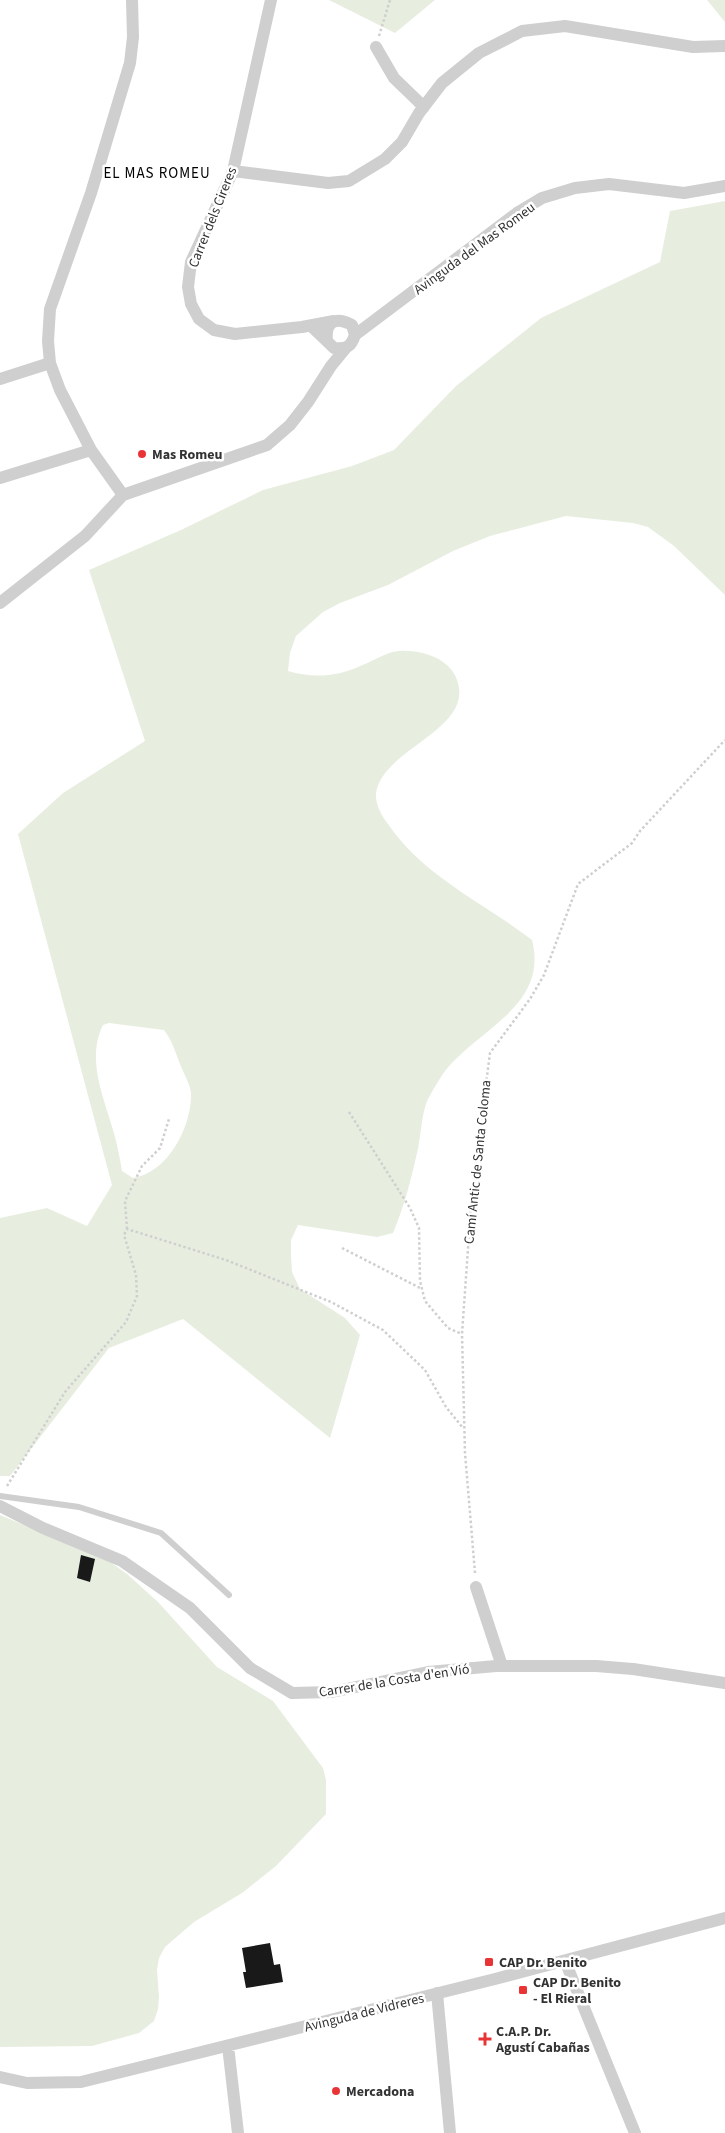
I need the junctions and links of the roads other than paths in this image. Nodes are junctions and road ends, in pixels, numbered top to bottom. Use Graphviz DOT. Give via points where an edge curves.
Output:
graph roads {
  1 [pos="132,0"];
  2 [pos="271,0"];
  3 [pos="725,46"];
  4 [pos="376,47"];
  5 [pos="424,107"];
  6 [pos="233,171"];
  7 [pos="725,186"];
  8 [pos="334,321"];
  9 [pos="311,326"];
  10 [pos="354,330"];
  11 [pos="335,346"];
  12 [pos="50,363"];
  13 [pos="0,379"];
  14 [pos="91,450"];
  15 [pos="0,478"];
  16 [pos="123,495"];
  17 [pos="0,603"];
  18 [pos="1,1500"];
  19 [pos="476,1586"];
  20 [pos="228,1595"];
  21 [pos="502,1666"];
  22 [pos="725,1683"];
  23 [pos="725,1918"];
  24 [pos="565,1961"];
  25 [pos="437,1993"];
  26 [pos="228,2046"];
  27 [pos="0,2077"];
  28 [pos="238,2133"];
  29 [pos="450,2133"];
  30 [pos="635,2133"];
  1 -- 12 [label="street" via="134,37 130,63 91,193 50,309"];
  2 -- 6 [label="street, Carrer dels Cireres"];
  3 -- 5 [label="street" via="693,47 565,26 522,32 480,52 442,83"];
  4 -- 5 [label="street" via="394,78"];
  5 -- 6 [label="street" via="402,142 385,159 349,180 328,183"];
  6 -- 9 [label="street, Carrer dels Cireres" via="191,262 188,287 191,304 199,319 214,330 235,334"];
  7 -- 10 [label="street, Avinguda del Mas Romeu" via="684,193 609,184 575,188 542,198 517,213 378,319"];
  8 -- 9 [label="street, Carrer dels Cireres"];
  8 -- 10 [label="street" via="343,320"];
  8 -- 11 [label="street" via="326,331"];
  9 -- 11 [label="street"];
  10 -- 11 [label="street" via="351,345"];
  11 -- 16 [label="street" via="331,366 308,402 290,425 267,445"];
  12 -- 13 [label="street"];
  12 -- 14 [label="street"];
  14 -- 15 [label="street"];
  14 -- 16 [label="street"];
  16 -- 17 [label="street" via="85,536"];
  18 -- 20 [label="lane" via="79,1507 161,1533"];
  18 -- 21 [label="street, Carrer de la Costa d'en Vió" via="43,1528 122,1561 190,1608 250,1668 292,1693 332,1692 428,1672"];
  19 -- 21 [label="street"];
  21 -- 22 [label="street, Carrer de la Costa d'en Vió" via="633,1668"];
  23 -- 24 [label="street, Avinguda de Vidreres"];
  24 -- 25 [label="street, Avinguda de Vidreres"];
  24 -- 30 [label="street"];
  25 -- 26 [label="street, Avinguda de Vidreres"];
  25 -- 29 [label="street"];
  26 -- 27 [label="street, Avinguda de Vidreres" via="81,2082 26,2083"];
  26 -- 28 [label="street"];
}
